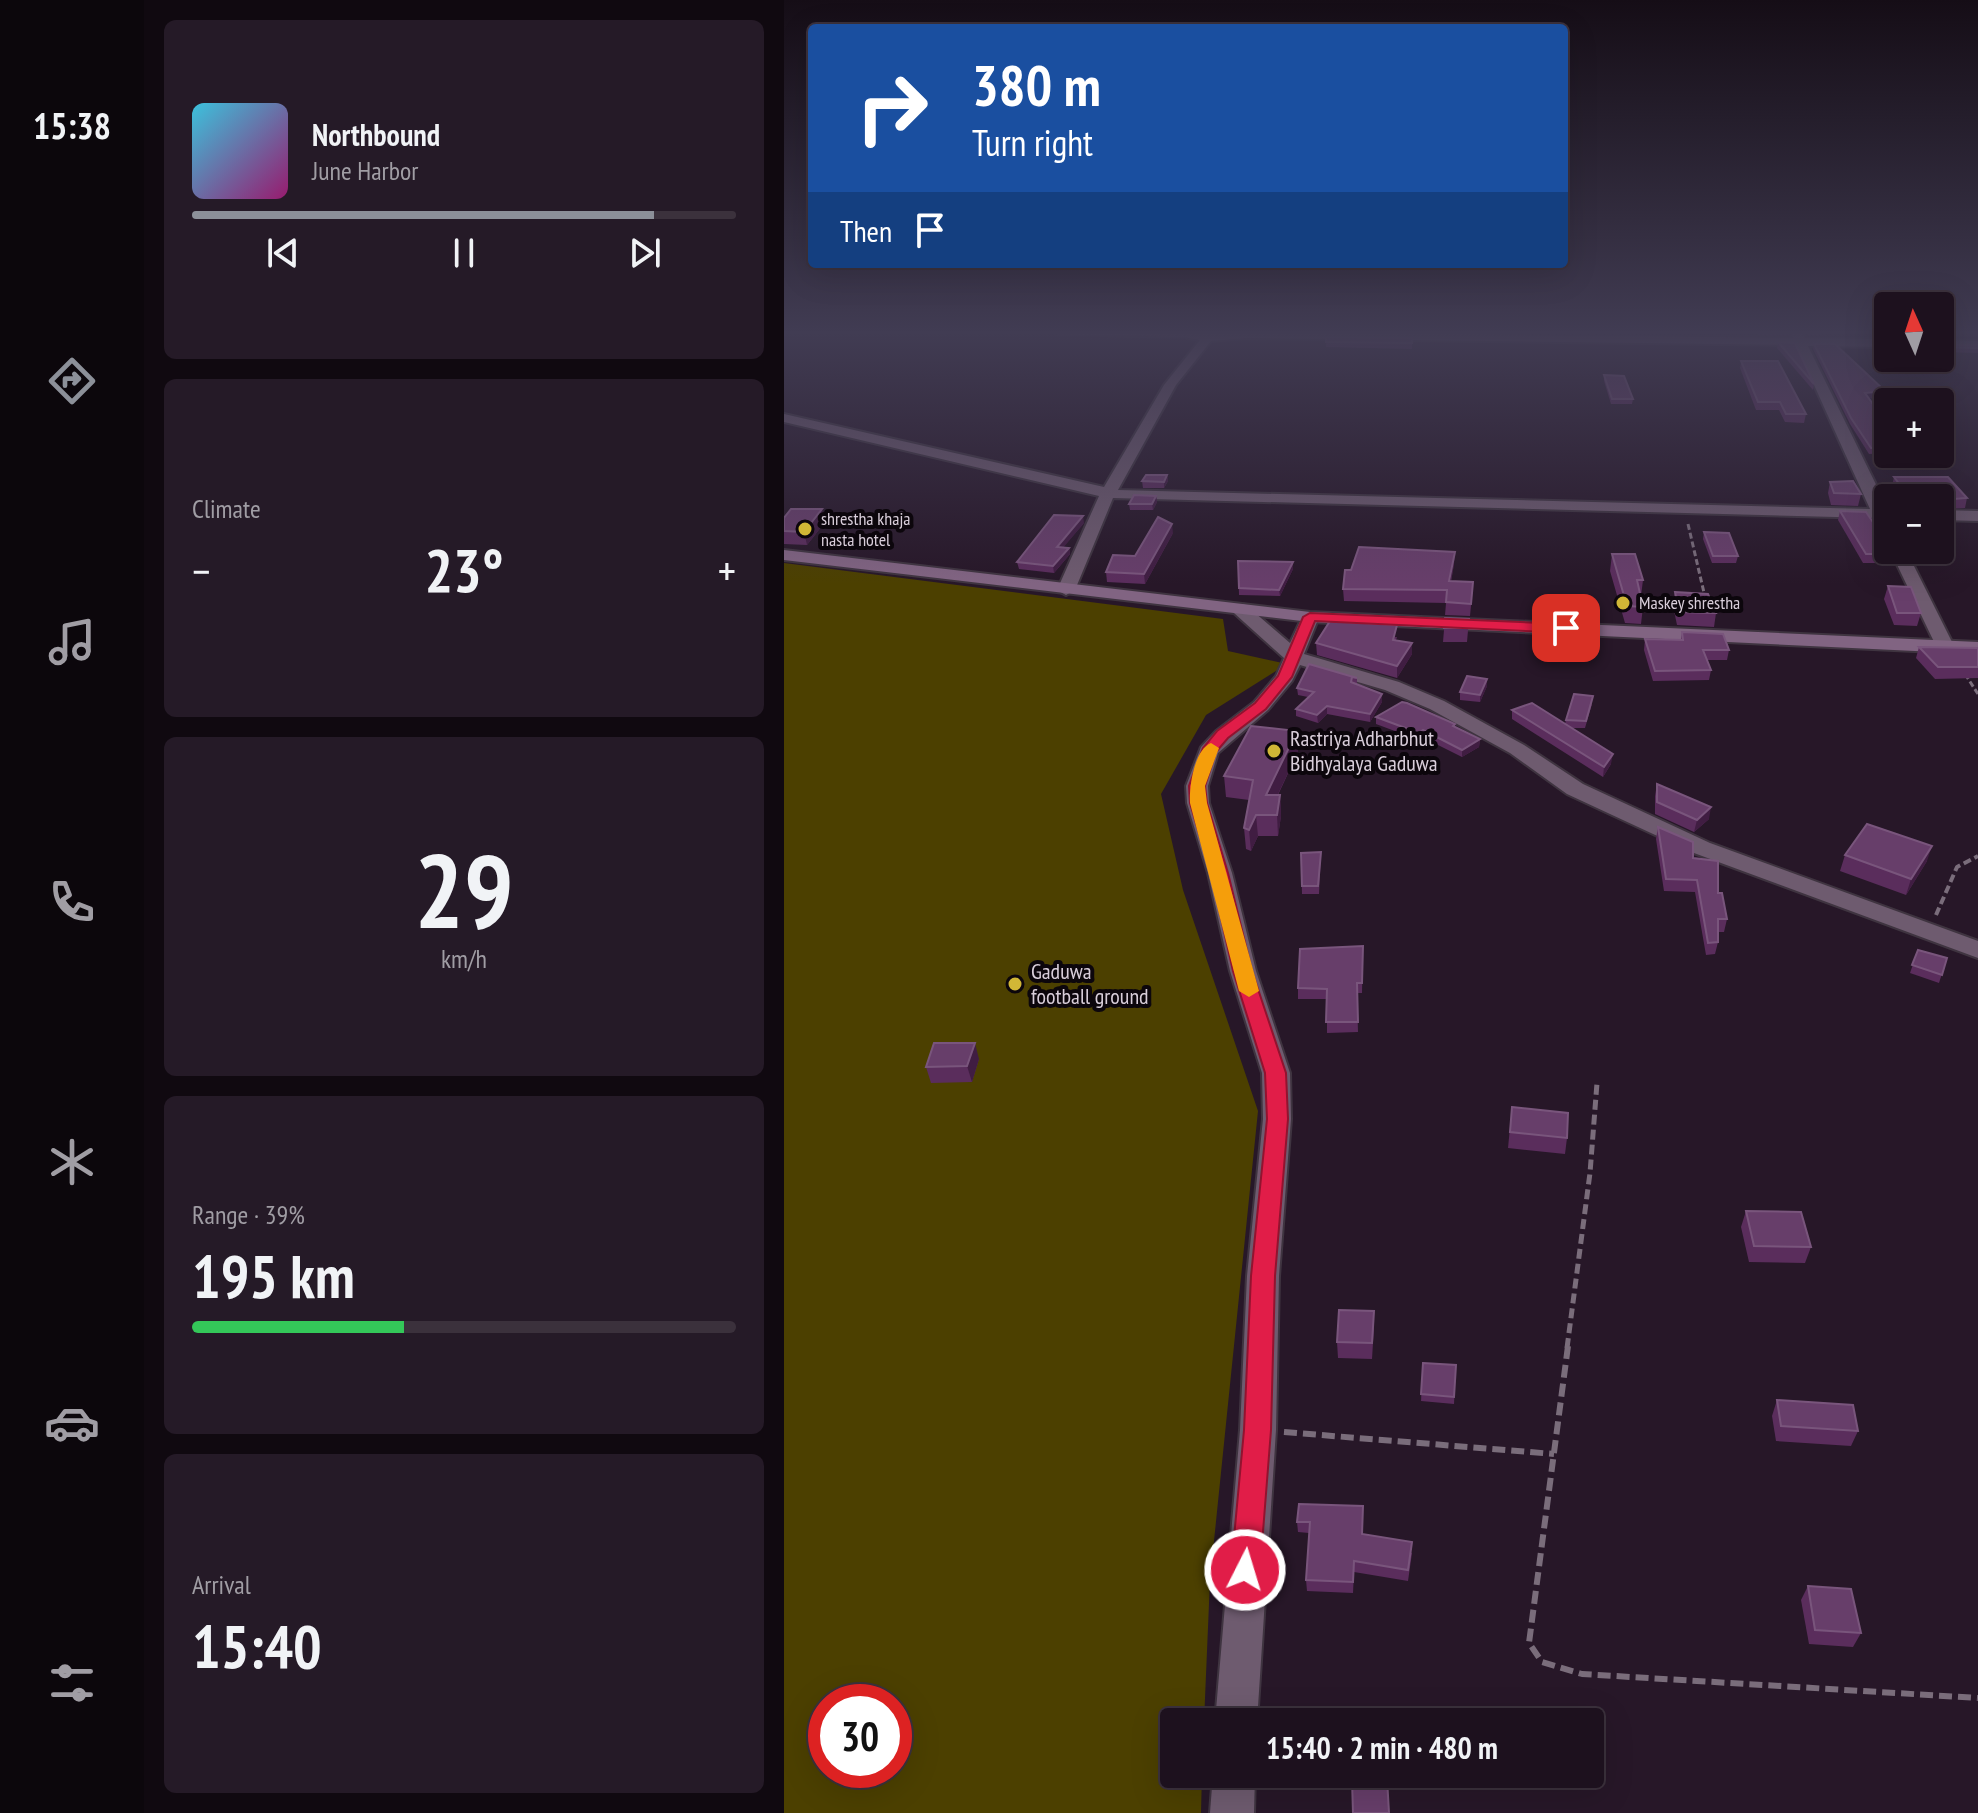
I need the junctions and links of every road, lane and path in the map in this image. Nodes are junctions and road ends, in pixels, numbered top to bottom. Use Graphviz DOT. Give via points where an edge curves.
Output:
graph roads {
  1 [pos="1154,415"];
  2 [pos="1836,415"];
  3 [pos="784,418"];
  4 [pos="1874,493"];
  5 [pos="1109,494"];
  6 [pos="1682,508"];
  7 [pos="1874,514"];
  8 [pos="1954,515"];
  9 [pos="1978,516"];
  10 [pos="784,555"];
  11 [pos="1905,564"];
  12 [pos="1066,590"];
  13 [pos="1240,609"];
  14 [pos="1310,617"];
  15 [pos="1714,634"];
  16 [pos="1945,646"];
  17 [pos="1978,648"];
  18 [pos="1294,657"];
  19 [pos="1978,694"];
  20 [pos="1978,856"];
  21 [pos="1930,932"];
  22 [pos="1978,950"];
  23 [pos="1597,1083"];
  24 [pos="1258,1430"];
  25 [pos="1555,1454"];
  26 [pos="1978,1698"];
  27 [pos="1237,1708"];
  28 [pos="1233,1788"];
  29 [pos="1232,1813"];
  1 -- 5 [label="street"];
  2 -- 4 [label="street"];
  3 -- 5 [label="street"];
  5 -- 6 [label="street"];
  5 -- 12 [label="street" via="1078,553"];
  6 -- 7 [label="street"];
  6 -- 15 [label="path"];
  8 -- 9 [label="street"];
  10 -- 12 [label="street"];
  11 -- 16 [label="street"];
  12 -- 13 [label="street"];
  13 -- 14 [label="street"];
  13 -- 18 [label="street"];
  14 -- 15 [label="street"];
  14 -- 18 [label="street"];
  15 -- 16 [label="street"];
  16 -- 17 [label="street"];
  16 -- 19 [label="path"];
  18 -- 21 [label="street" via="1437,705 1517,749 1575,789 1702,848"];
  18 -- 24 [label="street" via="1261,706 1208,751 1197,786 1243,971 1276,1073"];
  20 -- 21 [label="path" via="1957,867"];
  21 -- 22 [label="street"];
  23 -- 25 [label="path"];
  24 -- 25 [label="path"];
  24 -- 27 [label="street"];
  25 -- 26 [label="path" via="1529,1643 1542,1662 1582,1674"];
  28 -- 29 [label="street"];
}
